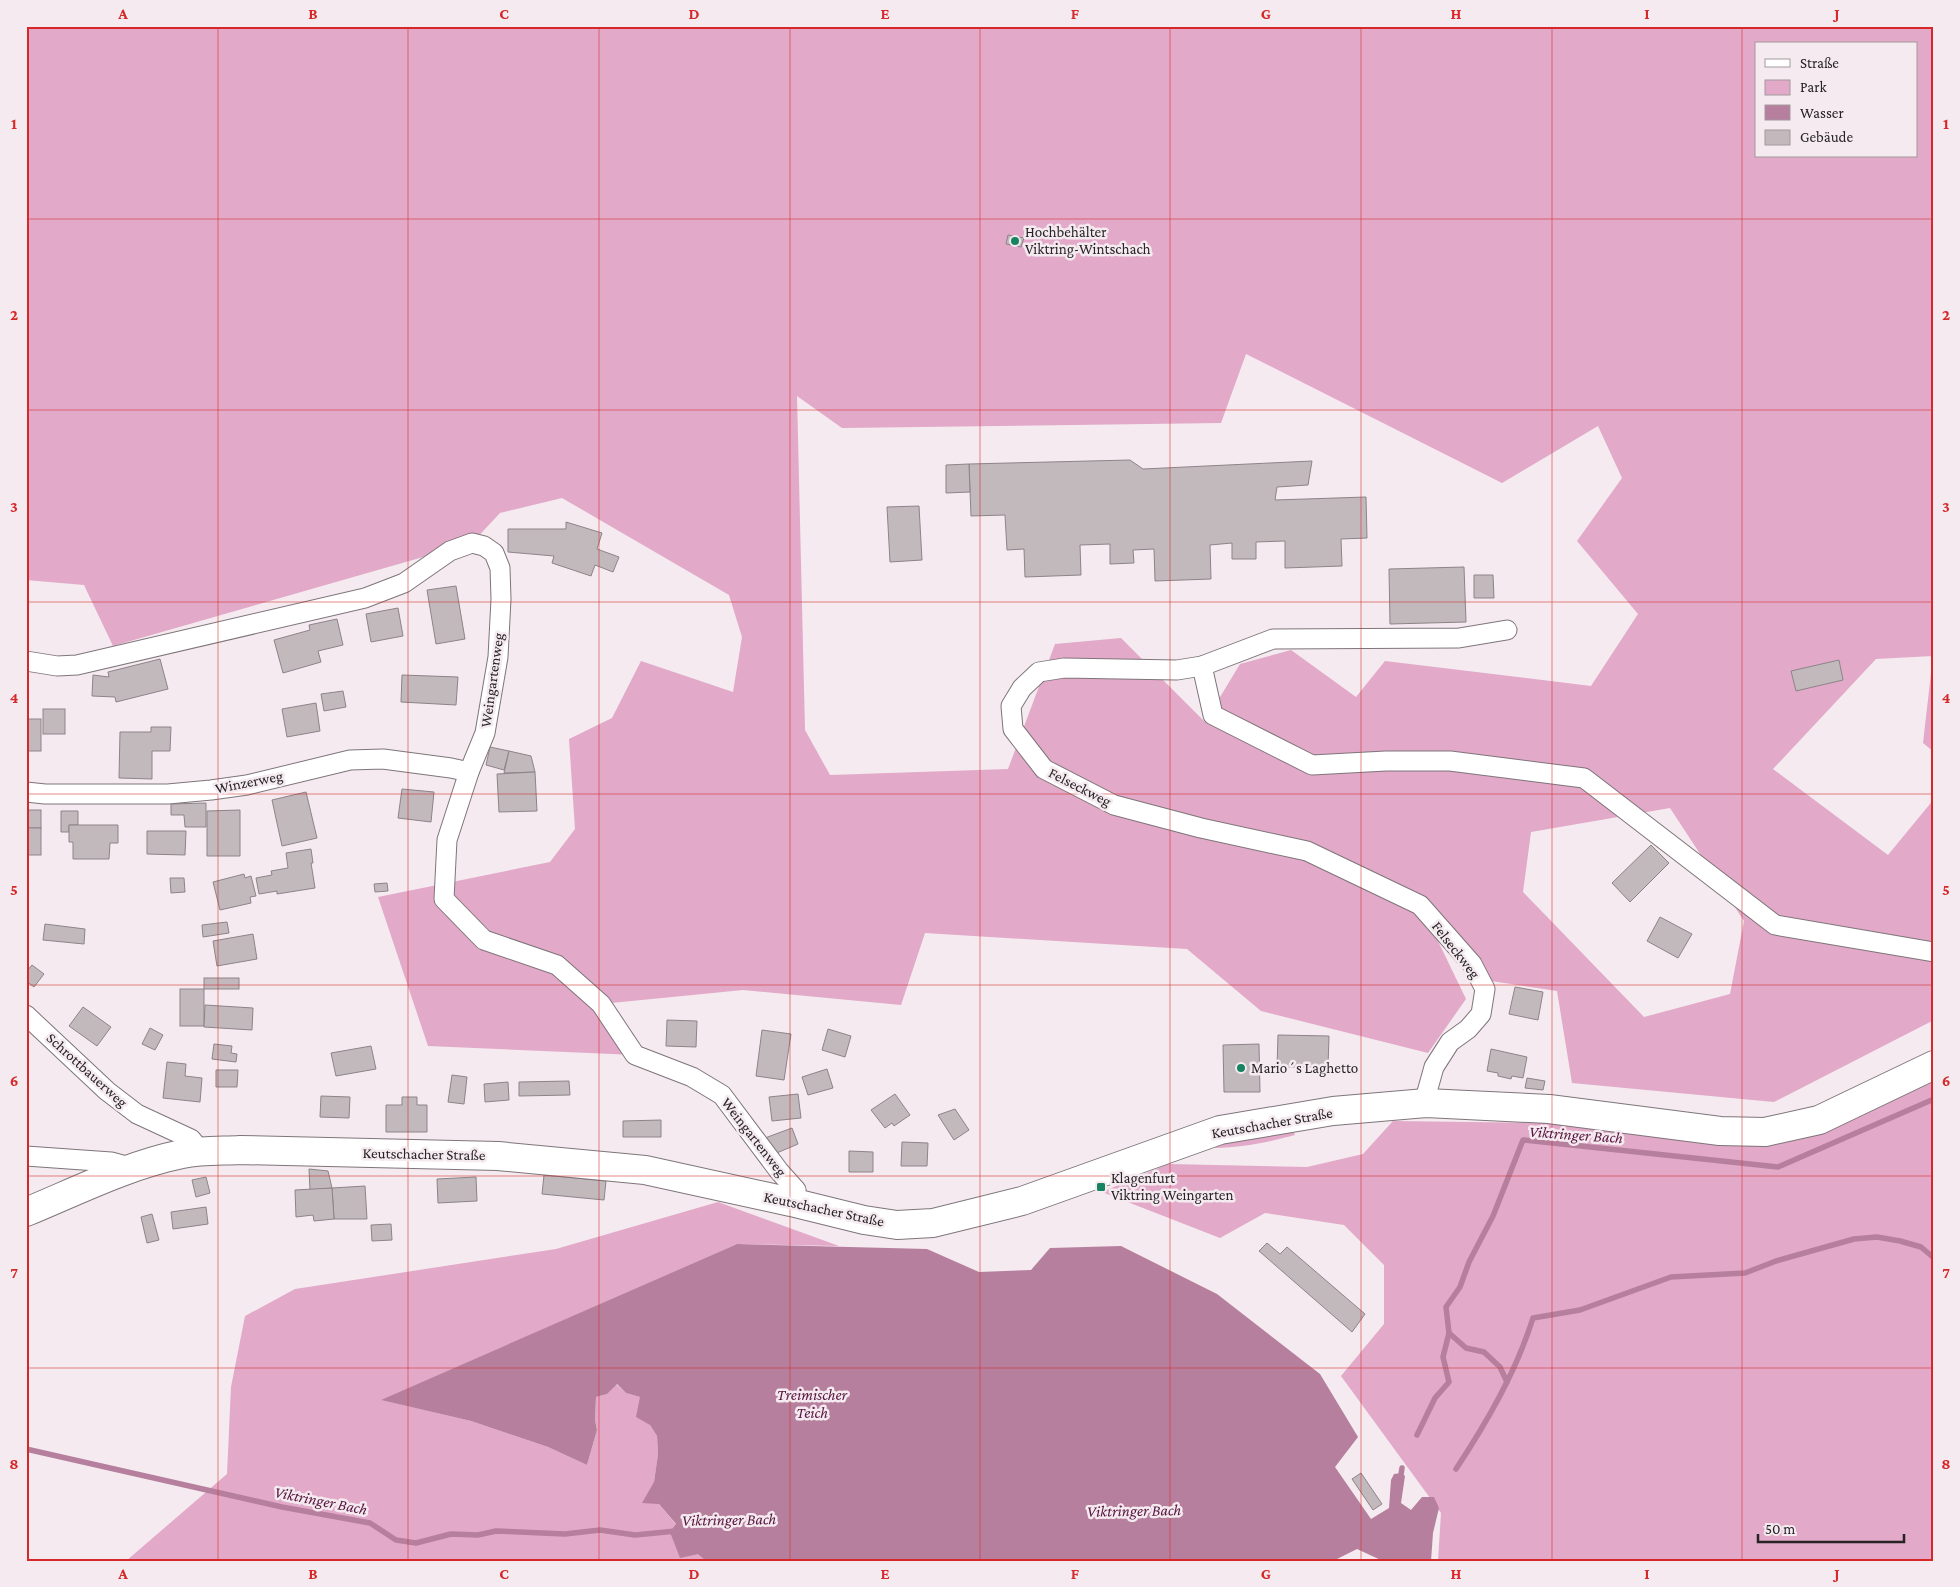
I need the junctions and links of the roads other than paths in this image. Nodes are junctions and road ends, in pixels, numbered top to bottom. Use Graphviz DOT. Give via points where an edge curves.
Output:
graph roads {
  1 [pos="1507,630"];
  2 [pos="26,661"];
  3 [pos="1202,666"];
  4 [pos="469,772"];
  5 [pos="26,792"];
  6 [pos="1934,952"];
  7 [pos="26,1015"];
  8 [pos="1934,1065"];
  9 [pos="1426,1103"];
  10 [pos="201,1151"];
  11 [pos="26,1156"];
  12 [pos="133,1168"];
  13 [pos="791,1202"];
  14 [pos="26,1212"];
  1 -- 3 [label="street, Felseckweg" via="1459,638 1273,639"];
  2 -- 4 [label="street, Weingartenweg" via="57,666 77,665 365,598 404,583 450,551 472,543 484,546 494,554 500,568 498,657 485,733"];
  3 -- 6 [label="street" via="1214,715 1312,765 1450,761 1584,778 1775,925"];
  3 -- 9 [label="street, Felseckweg" via="1178,670 1064,668 1039,672 1022,688 1011,706 1013,729 1044,769 1114,805 1307,851 1420,905 1472,964 1485,989 1481,1014 1450,1042 1434,1067"];
  4 -- 5 [label="street, Winzerweg" via="383,759 350,760 247,785 211,790 168,794"];
  4 -- 13 [label="street, Weingartenweg" via="447,840 444,899 484,940 557,964 601,1004 635,1055 692,1077 722,1096 796,1190"];
  7 -- 10 [label="street, Schrottbauerweg" via="107,1091 137,1114 191,1139"];
  8 -- 9 [label="main road, Keutschacher Straße" via="1819,1120 1766,1132 1720,1131 1549,1109"];
  9 -- 13 [label="main road, Keutschacher Straße" via="1333,1111 1220,1130 1022,1202 934,1223 897,1224 864,1220"];
  10 -- 12 [label="main road, Keutschacher Straße"];
  10 -- 13 [label="main road, Keutschacher Straße" via="498,1156 645,1170"];
  11 -- 12 [label="street" via="112,1162"];
  12 -- 14 [label="main road, Keutschacher Straße"];
}
